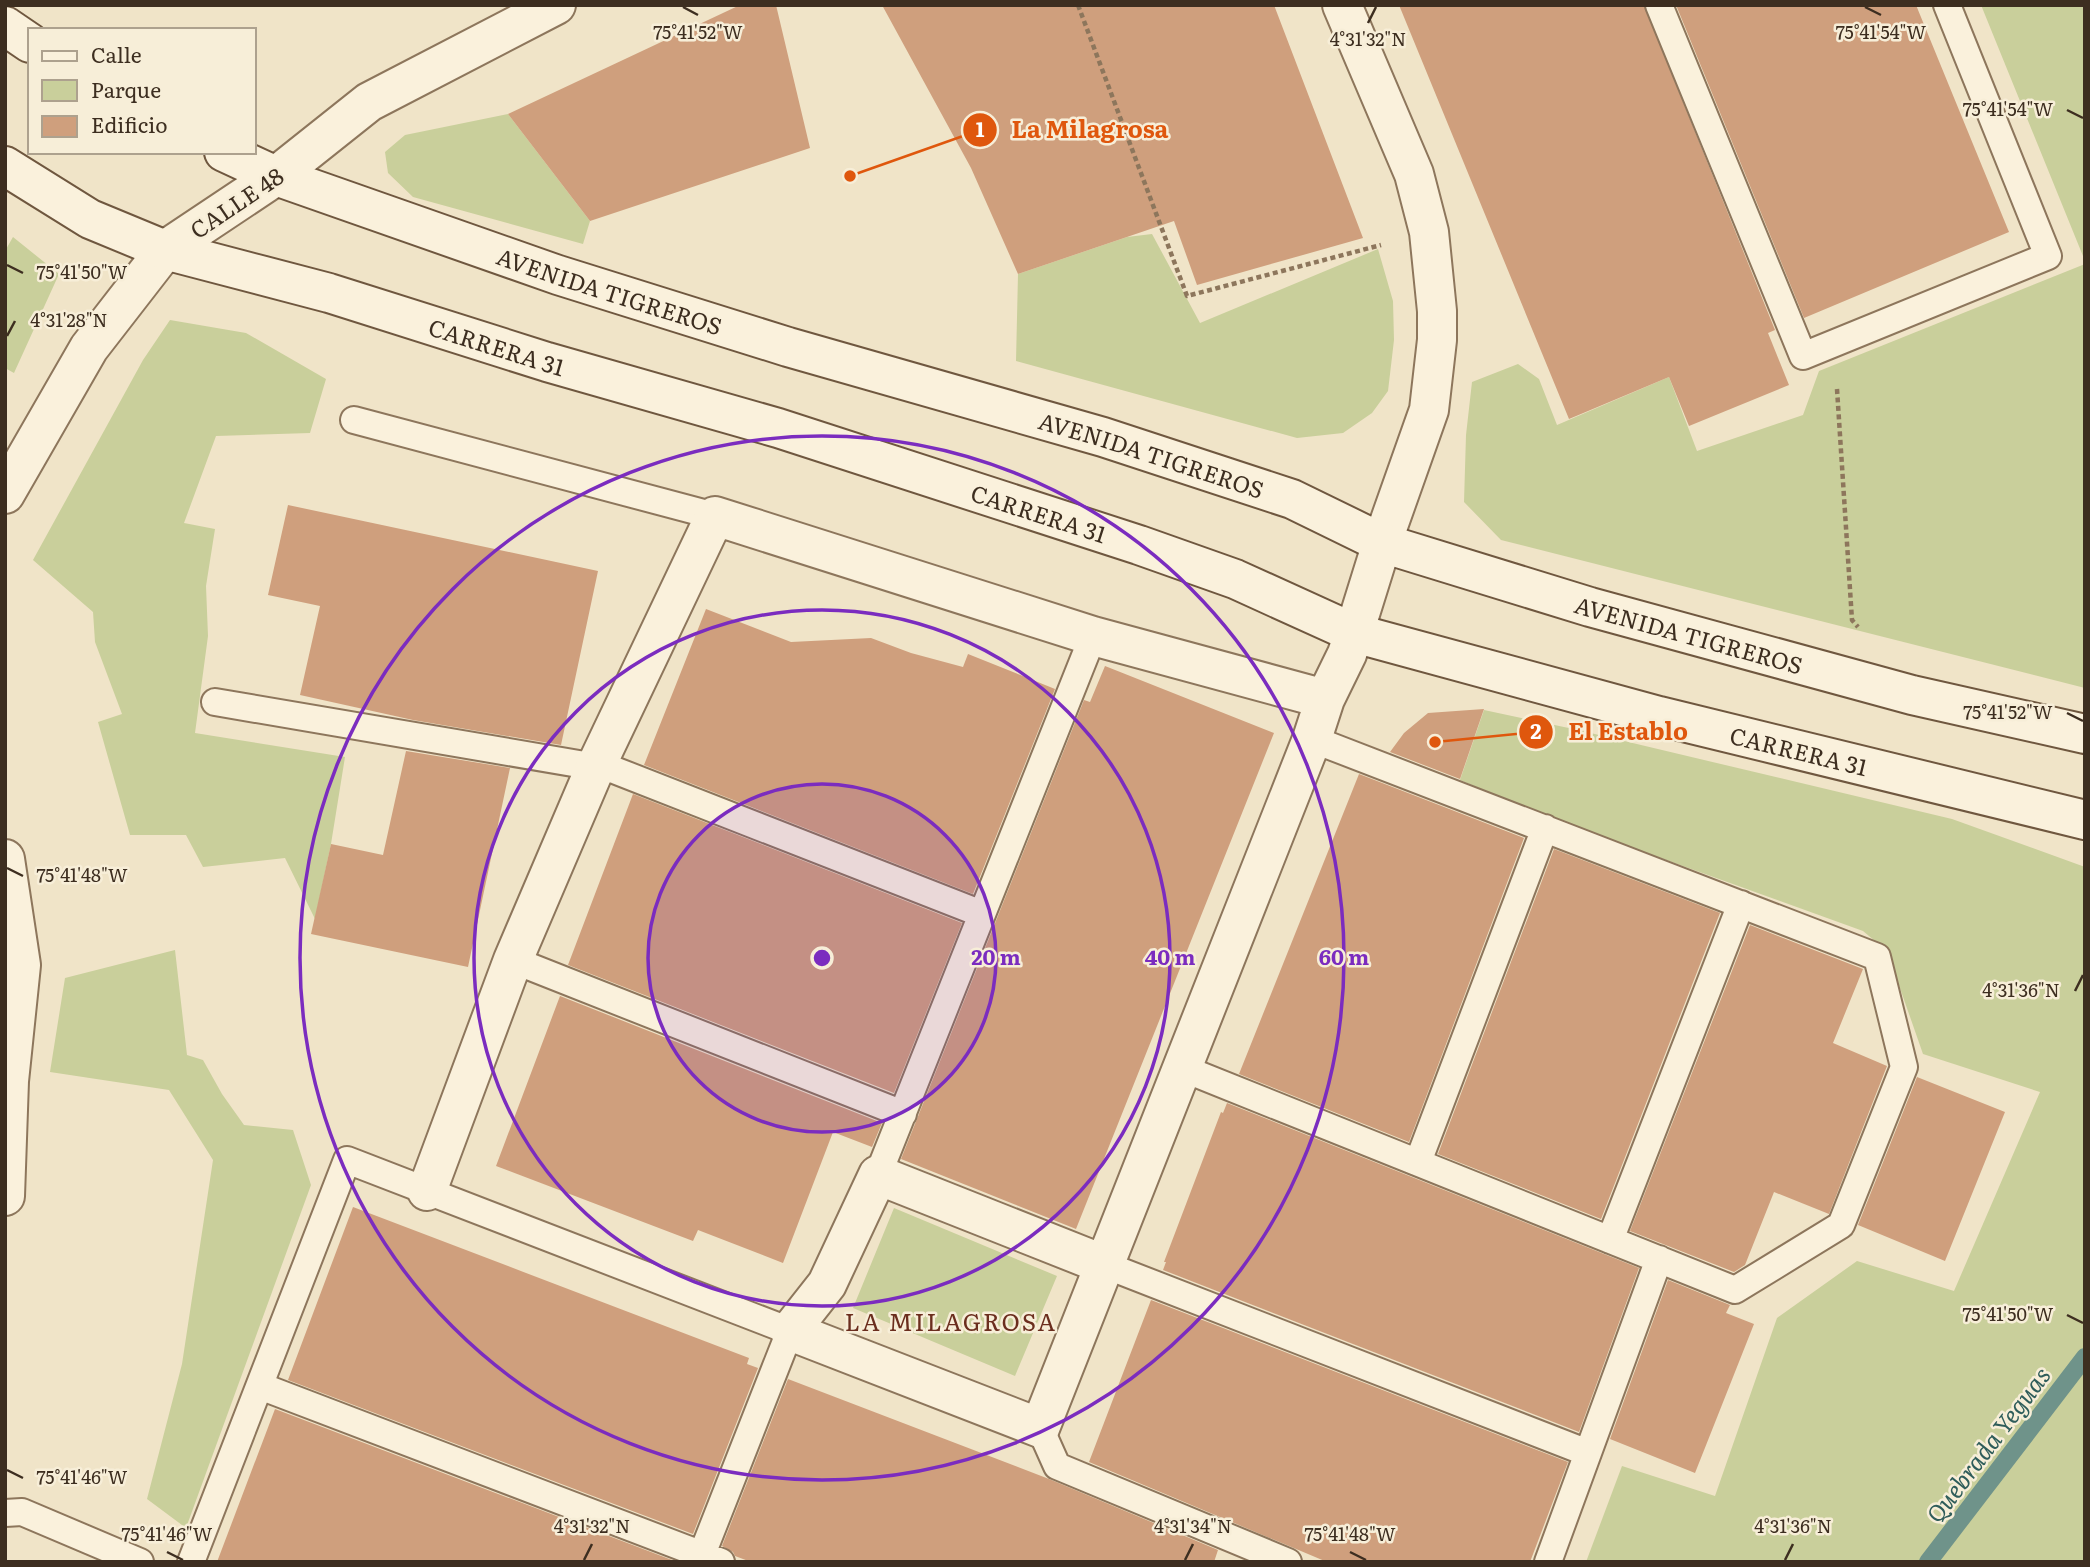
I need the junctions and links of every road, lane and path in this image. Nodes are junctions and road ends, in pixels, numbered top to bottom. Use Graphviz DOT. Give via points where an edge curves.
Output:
graph roads {
  1 [pos="556,5"];
  2 [pos="1078,5"];
  3 [pos="1342,5"];
  4 [pos="1658,5"];
  5 [pos="1947,5"];
  6 [pos="5,26"];
  7 [pos="28,42"];
  8 [pos="228,154"];
  9 [pos="5,166"];
  10 [pos="276,176"];
  11 [pos="1429,232"];
  12 [pos="165,250"];
  13 [pos="1836,343"];
  14 [pos="354,420"];
  15 [pos="5,494"];
  16 [pos="715,516"];
  17 [pos="1382,543"];
  18 [pos="1861,631"];
  19 [pos="1354,633"];
  20 [pos="1093,636"];
  21 [pos="1325,699"];
  22 [pos="215,702"];
  23 [pos="2085,734"];
  24 [pos="1312,739"];
  25 [pos="596,766"];
  26 [pos="2085,820"];
  27 [pos="1545,828"];
  28 [pos="5,859"];
  29 [pos="1741,904"];
  30 [pos="982,914"];
  31 [pos="513,960"];
  32 [pos="1182,1068"];
  33 [pos="902,1114"];
  34 [pos="1418,1162"];
  35 [pos="878,1175"];
  36 [pos="427,1191"];
  37 [pos="5,1196"];
  38 [pos="1610,1240"];
  39 [pos="1659,1259"];
  40 [pos="1105,1265"];
  41 [pos="790,1331"];
  42 [pos="260,1385"];
  43 [pos="1040,1428"];
  44 [pos="1588,1453"];
  45 [pos="5,1513"];
  46 [pos="1232,1551"];
  47 [pos="707,1559"];
  48 [pos="140,1562"];
  49 [pos="191,1562"];
  50 [pos="1289,1562"];
  51 [pos="1548,1562"];
  1 -- 10 [label="street, CALLE 48" via="369,102"];
  2 -- 11 [label="path" via="1186,296"];
  3 -- 11 [label="street" via="1414,174"];
  4 -- 13 [label="lane" via="1803,356"];
  5 -- 13 [label="lane" via="2048,256"];
  6 -- 7 [label="street"];
  8 -- 10 [label="street, AVENIDA TIGREROS"];
  9 -- 12 [label="street, CARRERA 31" via="90,219"];
  10 -- 12 [label="street, CALLE 48"];
  10 -- 17 [label="street, AVENIDA TIGREROS" via="558,275 1103,437 1292,499"];
  11 -- 17 [label="street" via="1437,340 1429,410"];
  12 -- 15 [label="street, CALLE 48" via="89,348"];
  12 -- 19 [label="street, CARRERA 31" via="329,293 778,428 1235,579"];
  13 -- 18 [label="path" via="1853,620"];
  14 -- 16 [label="lane"];
  16 -- 20 [label="street"];
  16 -- 25 [label="street"];
  17 -- 19 [label="street"];
  17 -- 23 [label="street, AVENIDA TIGREROS" via="1590,607 1871,684"];
  19 -- 21 [label="street"];
  19 -- 26 [label="street, CARRERA 31" via="1659,716"];
  20 -- 21 [label="street"];
  20 -- 30 [label="lane"];
  21 -- 24 [label="street"];
  22 -- 25 [label="lane"];
  24 -- 27 [label="lane"];
  24 -- 32 [label="street"];
  25 -- 30 [label="lane"];
  25 -- 31 [label="street"];
  27 -- 29 [label="lane"];
  27 -- 34 [label="lane"];
  28 -- 37 [label="street" via="21,965 9,1081"];
  29 -- 38 [label="lane"];
  29 -- 39 [label="lane" via="1877,957 1904,1067 1841,1225 1735,1290"];
  30 -- 33 [label="lane"];
  31 -- 33 [label="lane"];
  31 -- 36 [label="street"];
  32 -- 34 [label="lane"];
  32 -- 40 [label="street"];
  33 -- 35 [label="lane"];
  34 -- 38 [label="lane"];
  35 -- 40 [label="street"];
  35 -- 41 [label="street" via="827,1284"];
  36 -- 41 [label="lane"];
  36 -- 42 [label="lane" via="348,1160"];
  38 -- 39 [label="lane"];
  39 -- 44 [label="lane"];
  40 -- 43 [label="street"];
  40 -- 44 [label="lane"];
  41 -- 43 [label="street"];
  41 -- 47 [label="lane"];
  42 -- 47 [label="lane"];
  42 -- 49 [label="lane"];
  43 -- 46 [label="lane" via="1057,1466"];
  44 -- 51 [label="lane"];
  45 -- 48 [label="lane" via="22,1512"];
  46 -- 50 [label="lane"];
}
